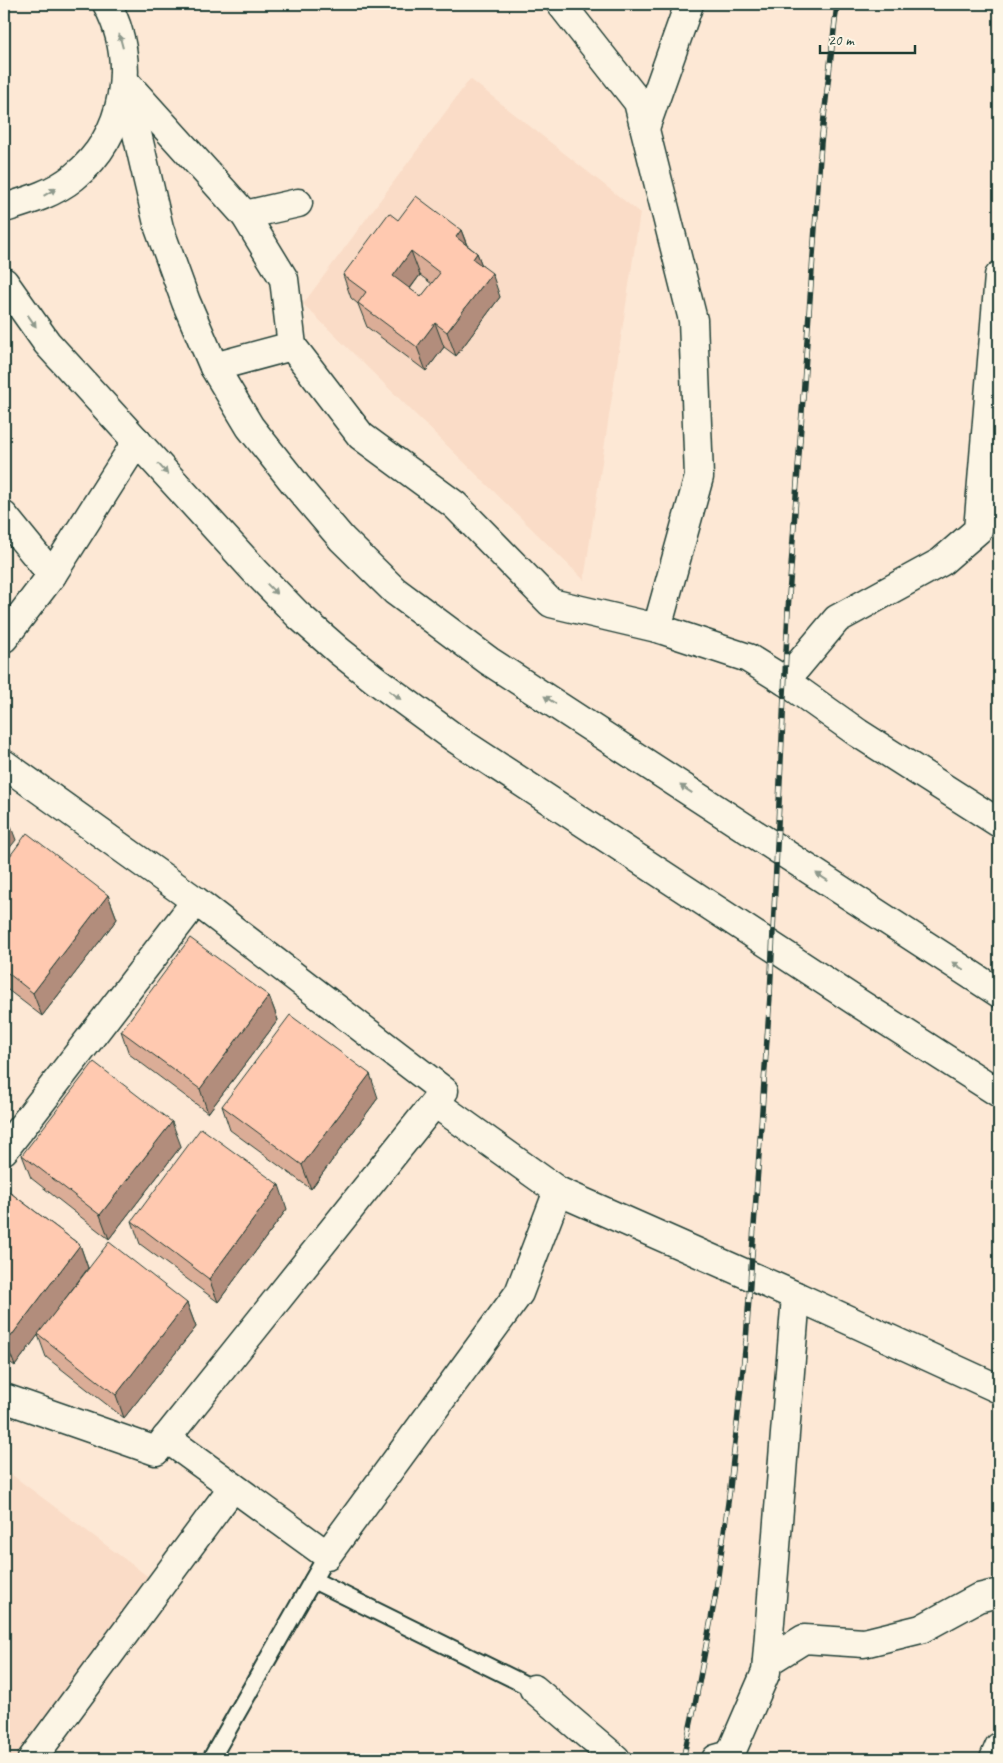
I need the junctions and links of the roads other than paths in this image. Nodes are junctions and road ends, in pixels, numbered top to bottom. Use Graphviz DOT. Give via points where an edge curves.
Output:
graph roads {
  1 [pos="107,4"];
  2 [pos="560,4"];
  3 [pos="689,4"];
  4 [pos="125,82"];
  5 [pos="645,128"];
  6 [pos="298,203"];
  7 [pos="4,207"];
  8 [pos="245,215"];
  9 [pos="999,276"];
  10 [pos="4,282"];
  11 [pos="292,346"];
  12 [pos="214,367"];
  13 [pos="138,441"];
  14 [pos="4,516"];
  15 [pos="52,575"];
  16 [pos="657,628"];
  17 [pos="4,638"];
  18 [pos="785,682"];
  19 [pos="4,764"];
  20 [pos="989,816"];
  21 [pos="999,834"];
  22 [pos="196,901"];
  23 [pos="999,993"];
  24 [pos="999,1093"];
  25 [pos="434,1103"];
  26 [pos="4,1150"];
  27 [pos="558,1191"];
  28 [pos="796,1296"];
  29 [pos="999,1389"];
  30 [pos="4,1398"];
  31 [pos="166,1438"];
  32 [pos="233,1486"];
  33 [pos="327,1555"];
  34 [pos="314,1580"];
  35 [pos="999,1593"];
  36 [pos="767,1662"];
  37 [pos="534,1689"];
  38 [pos="999,1747"];
  39 [pos="32,1759"];
  40 [pos="211,1759"];
  41 [pos="616,1759"];
  42 [pos="716,1759"];
  43 [pos="994,1759"];
  4 -- 1 [label="street, one-way" via="123,50 115,19"];
  2 -- 5 [label="street" via="638,102"];
  3 -- 5 [label="street"];
  7 -- 4 [label="street, one-way" via="43,196 74,177 99,150 117,118"];
  4 -- 8 [label="street"];
  4 -- 12 [label="street" via="160,228 186,302"];
  5 -- 16 [label="street" via="693,320 699,477"];
  6 -- 8 [label="street"];
  8 -- 11 [label="street" via="284,279"];
  9 -- 18 [label="street" via="978,530 941,562 837,619"];
  10 -- 13 [label="street, one-way" via="48,343"];
  11 -- 12 [label="street"];
  11 -- 16 [label="street" via="361,436 455,505 551,603"];
  23 -- 12 [label="street, one-way" via="489,661 396,591 342,539 290,478 250,427"];
  13 -- 15 [label="street"];
  13 -- 24 [label="street, one-way" via="298,615 339,652 403,701 456,739"];
  14 -- 15 [label="street"];
  15 -- 17 [label="street"];
  16 -- 18 [label="street" via="748,658"];
  18 -- 20 [label="street" via="858,733"];
  19 -- 22 [label="street"];
  20 -- 21 [label="street"];
  22 -- 25 [label="street" via="444,1091"];
  22 -- 26 [label="street"];
  25 -- 27 [label="street"];
  25 -- 31 [label="street"];
  27 -- 28 [label="street"];
  27 -- 33 [label="street" via="519,1293"];
  28 -- 29 [label="street"];
  28 -- 36 [label="street"];
  30 -- 31 [label="street" via="156,1451"];
  31 -- 32 [label="street"];
  32 -- 33 [label="street"];
  32 -- 39 [label="street"];
  33 -- 34 [label="lane"];
  34 -- 37 [label="lane"];
  34 -- 40 [label="lane"];
  35 -- 36 [label="street" via="978,1598 921,1629 864,1642 804,1639"];
  36 -- 42 [label="street" via="766,1672 730,1755"];
  37 -- 41 [label="street"];
  38 -- 43 [label="street"];
}
